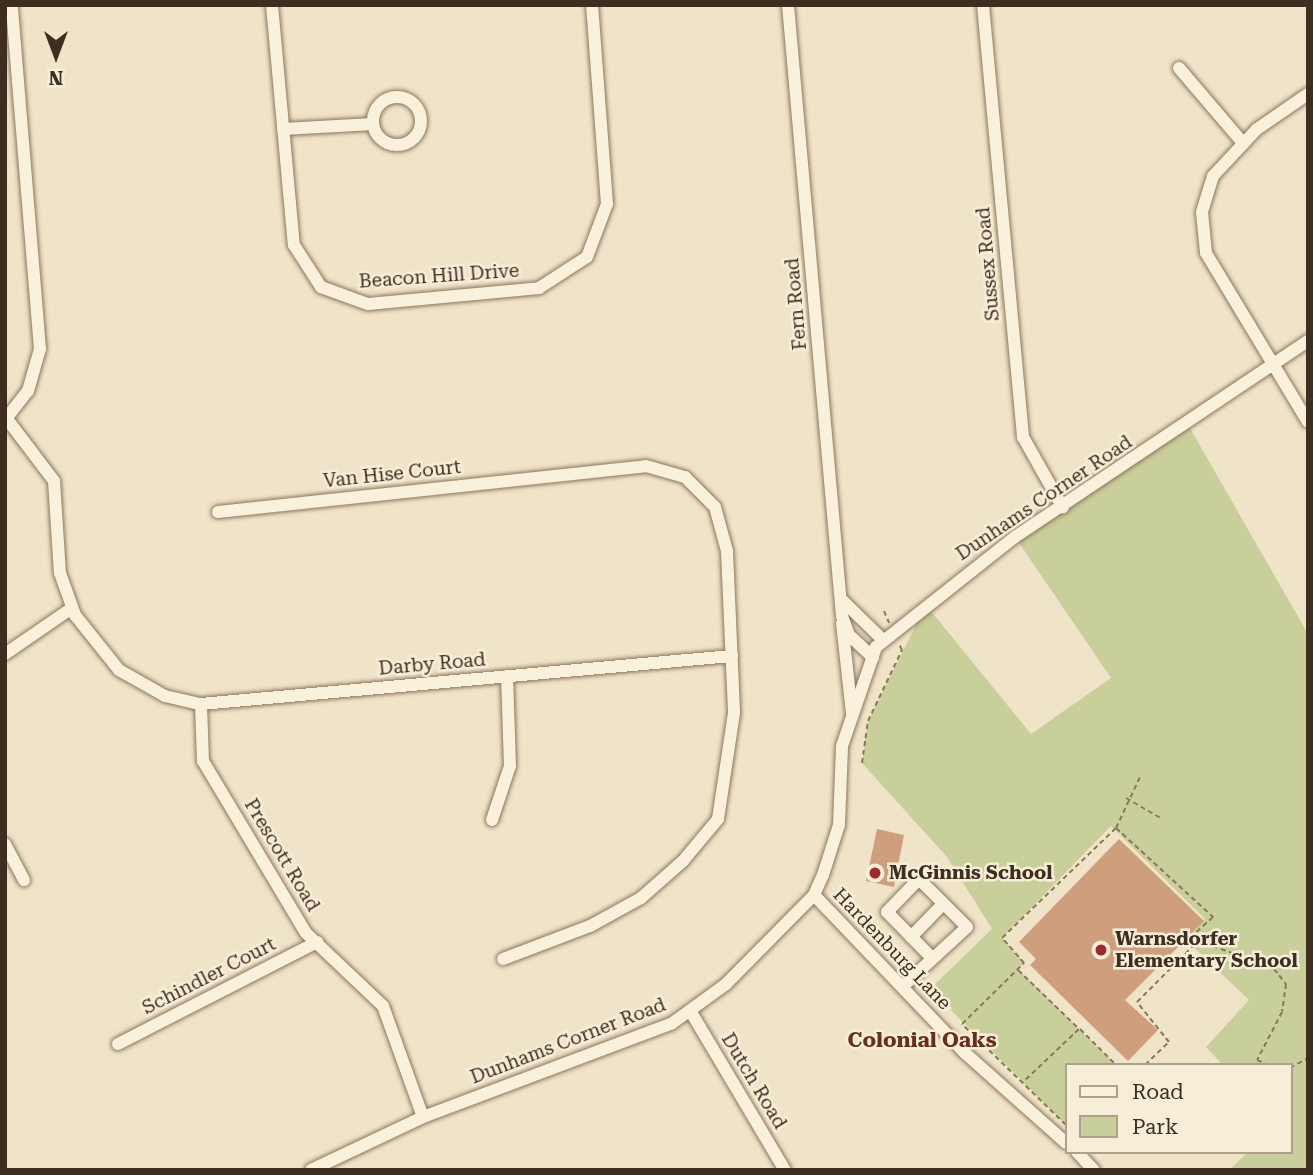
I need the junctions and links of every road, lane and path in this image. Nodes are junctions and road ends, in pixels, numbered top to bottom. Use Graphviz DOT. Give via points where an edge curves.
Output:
graph roads {
  1 [pos="12,5"];
  2 [pos="272,5"];
  3 [pos="592,5"];
  4 [pos="788,5"];
  5 [pos="983,5"];
  6 [pos="1179,68"];
  7 [pos="1308,94"];
  8 [pos="373,124"];
  9 [pos="283,130"];
  10 [pos="1243,143"];
  11 [pos="1308,341"];
  12 [pos="1272,365"];
  13 [pos="6,419"];
  14 [pos="1308,422"];
  15 [pos="1063,508"];
  16 [pos="218,512"];
  17 [pos="841,599"];
  18 [pos="72,608"];
  19 [pos="842,616"];
  20 [pos="883,640"];
  21 [pos="902,650"];
  22 [pos="5,654"];
  23 [pos="732,656"];
  24 [pos="873,657"];
  25 [pos="507,677"];
  26 [pos="201,704"];
  27 [pos="852,713"];
  28 [pos="862,763"];
  29 [pos="1140,777"];
  30 [pos="1126,798"];
  31 [pos="1160,818"];
  32 [pos="492,820"];
  33 [pos="1116,828"];
  34 [pos="5,844"];
  35 [pos="24,880"];
  36 [pos="814,895"];
  37 [pos="943,904"];
  38 [pos="911,937"];
  39 [pos="317,942"];
  40 [pos="1193,946"];
  41 [pos="932,958"];
  42 [pos="502,959"];
  43 [pos="1018,969"];
  44 [pos="902,986"];
  45 [pos="691,1012"];
  46 [pos="1079,1029"];
  47 [pos="118,1044"];
  48 [pos="1308,1058"];
  49 [pos="1114,1063"];
  50 [pos="1147,1063"];
  51 [pos="1264,1063"];
  52 [pos="1292,1067"];
  53 [pos="1022,1082"];
  54 [pos="423,1117"];
  55 [pos="1064,1123"];
  56 [pos="1064,1141"];
  57 [pos="1079,1154"];
  58 [pos="311,1170"];
  59 [pos="784,1170"];
  60 [pos="1094,1170"];
  1 -- 13 [label="street" via="40,338 33,381"];
  2 -- 9 [label="street, Beacon Hill Drive"];
  3 -- 9 [label="street, Beacon Hill Drive" via="606,213 587,257 548,285 368,304 328,292 309,275 294,245"];
  4 -- 17 [label="street, Fern Road"];
  5 -- 15 [label="street, Sussex Road" via="1023,436"];
  6 -- 10 [label="street"];
  7 -- 10 [label="street"];
  8 -- 9 [label="street"];
  10 -- 12 [label="street" via="1213,176 1202,231 1206,253"];
  11 -- 12 [label="street, Dunhams Corner Road"];
  12 -- 14 [label="street"];
  12 -- 15 [label="street, Dunhams Corner Road"];
  13 -- 18 [label="street, Darby Road" via="54,481 60,573"];
  15 -- 20 [label="street, Dunhams Corner Road" via="1015,537"];
  16 -- 23 [label="street, Van Hise Court" via="570,473 646,466 667,469 700,489 723,523"];
  17 -- 19 [label="street, Fern Road"];
  17 -- 20 [label="street"];
  18 -- 22 [label="street"];
  18 -- 26 [label="street, Darby Road" via="119,670 157,692"];
  19 -- 24 [label="street, Fern Road" via="849,635"];
  19 -- 27 [label="street"];
  20 -- 24 [label="street, Dunhams Corner Road"];
  21 -- 28 [label="path" via="868,721"];
  23 -- 25 [label="street, Darby Road"];
  23 -- 42 [label="street" via="728,772 718,819 706,836 615,914"];
  24 -- 27 [label="street, Dunhams Corner Road"];
  25 -- 26 [label="street, Darby Road"];
  25 -- 32 [label="street" via="510,766"];
  26 -- 39 [label="street, Prescott Road" via="203,761 284,899"];
  27 -- 36 [label="street, Dunhams Corner Road" via="842,746 839,825"];
  29 -- 30 [label="path"];
  30 -- 31 [label="path"];
  30 -- 33 [label="path"];
  33 -- 40 [label="path" via="1213,918 1190,938"];
  33 -- 43 [label="path" via="1002,938 1024,963"];
  34 -- 35 [label="street"];
  36 -- 44 [label="street, Hardenburg Lane"];
  36 -- 45 [label="street, Dunhams Corner Road"];
  37 -- 38 [label="street"];
  37 -- 38 [label="street" via="919,879 887,912"];
  37 -- 41 [label="street" via="967,927"];
  38 -- 41 [label="street"];
  39 -- 47 [label="street, Schindler Court"];
  39 -- 54 [label="street, Prescott Road" via="383,1006"];
  40 -- 50 [label="path" via="1137,1002 1170,1042"];
  40 -- 51 [label="path" via="1205,943 1275,969 1286,984 1282,1012 1257,1060"];
  41 -- 44 [label="street"];
  43 -- 46 [label="path"];
  43 -- 53 [label="path" via="962,1024"];
  44 -- 56 [label="street, Hardenburg Lane"];
  45 -- 54 [label="street, Dunhams Corner Road"];
  45 -- 59 [label="street, Dutch Road"];
  46 -- 49 [label="path"];
  46 -- 53 [label="path"];
  48 -- 52 [label="path"];
  53 -- 55 [label="path"];
  54 -- 58 [label="street, Dunhams Corner Road"];
  57 -- 60 [label="street"];
}
